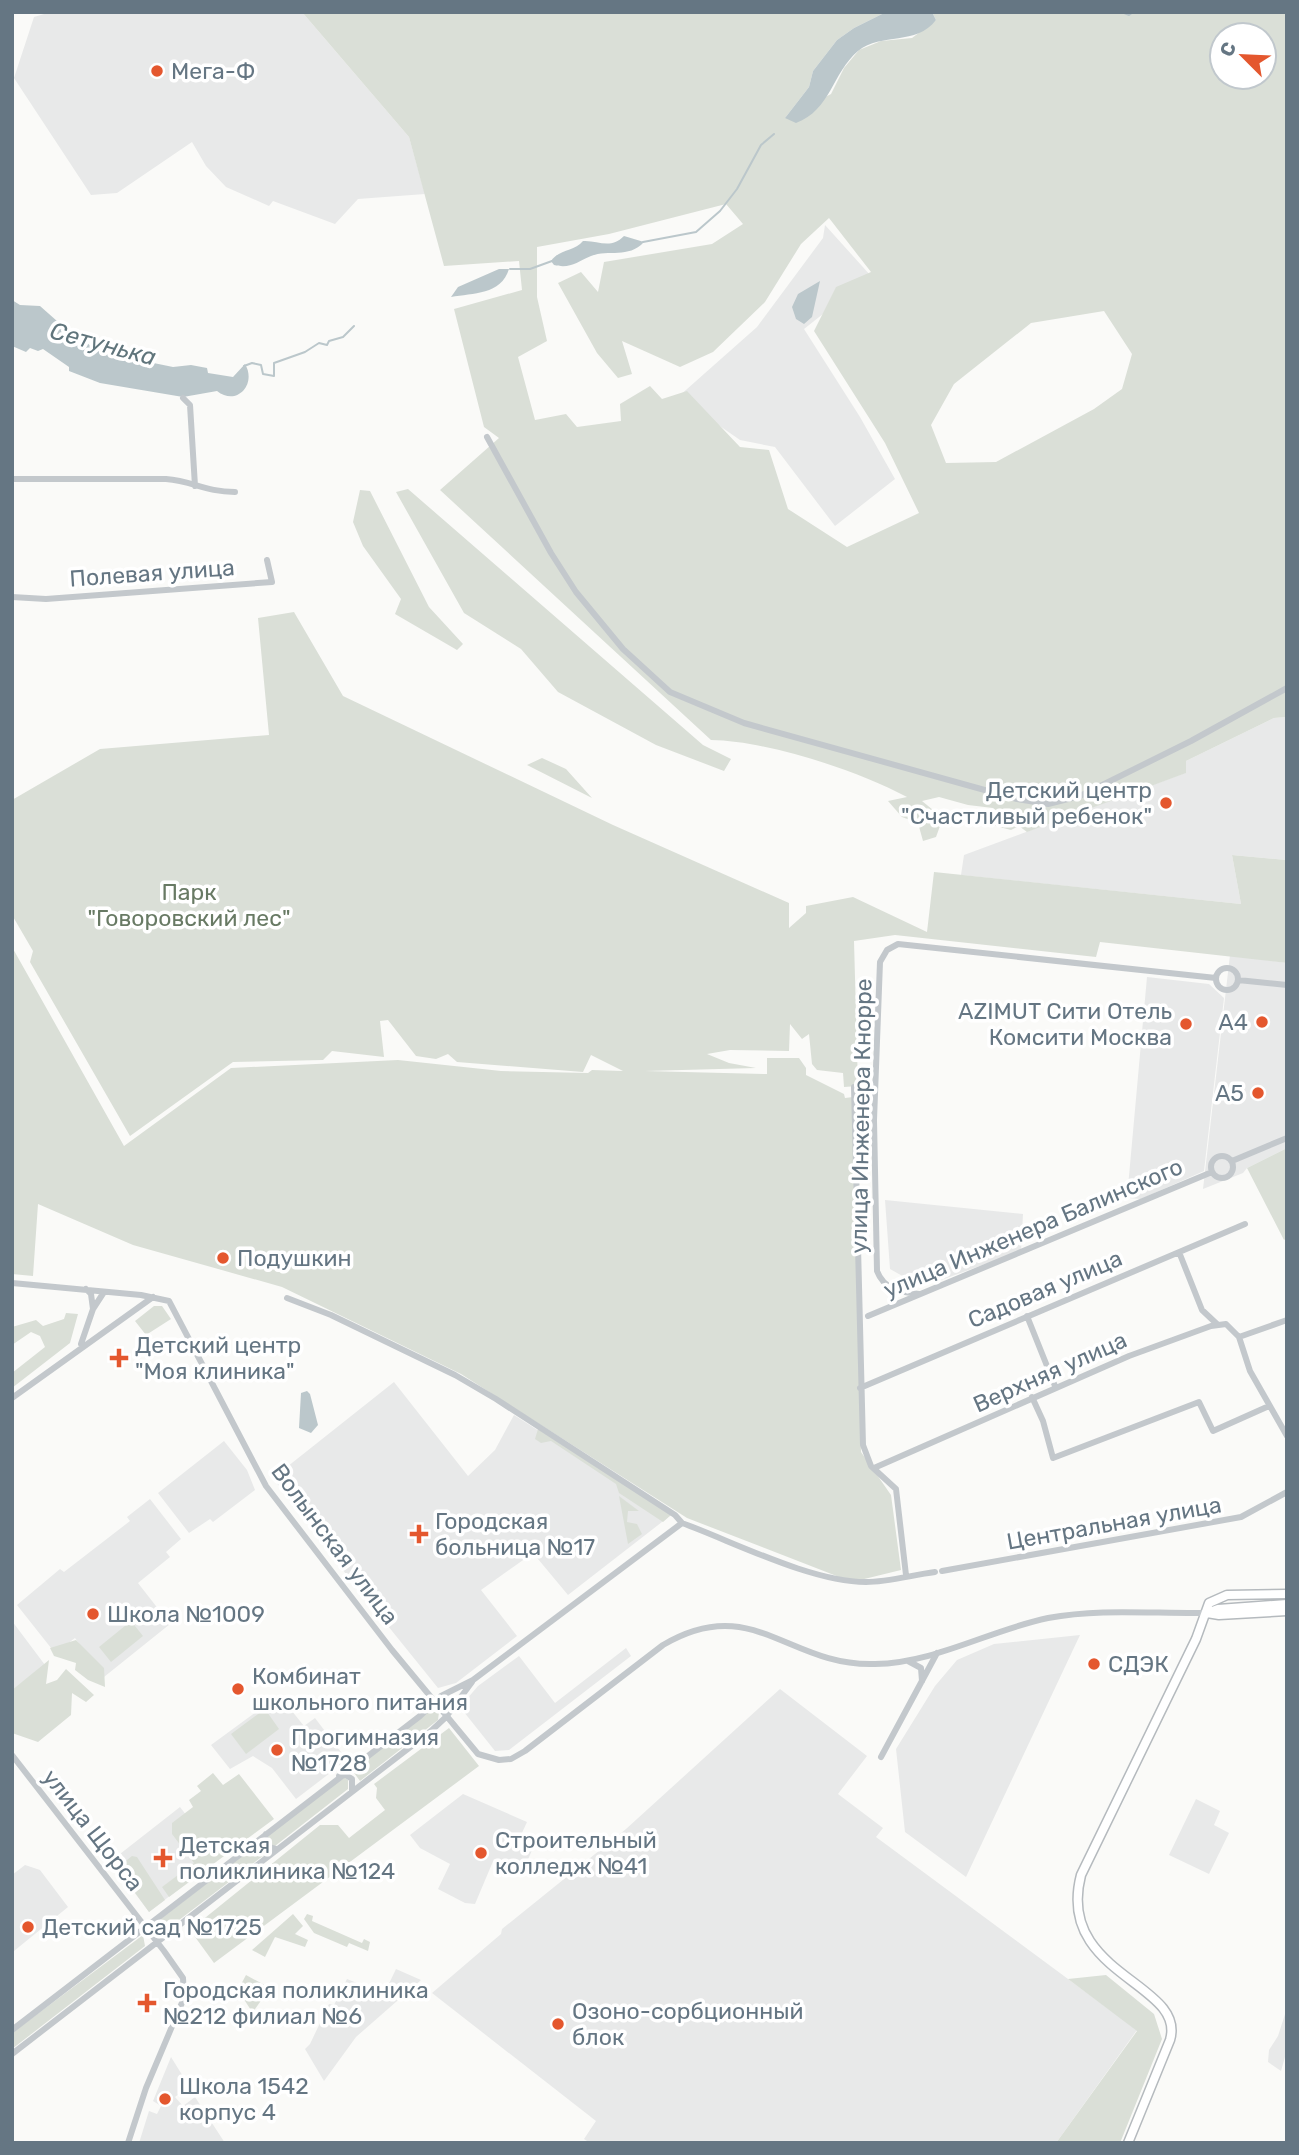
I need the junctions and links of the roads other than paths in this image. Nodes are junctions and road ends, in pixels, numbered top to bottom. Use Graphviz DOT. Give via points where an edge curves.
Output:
graph roads {
  1 [pos="183,398"];
  2 [pos="486,437"];
  3 [pos="12,478"];
  4 [pos="195,486"];
  5 [pos="235,492"];
  6 [pos="267,560"];
  7 [pos="12,597"];
  8 [pos="1287,688"];
  9 [pos="1216,978"];
  10 [pos="1238,980"];
  11 [pos="1287,985"];
  12 [pos="854,1087"];
  13 [pos="1287,1138"];
  14 [pos="1232,1161"];
  15 [pos="1212,1172"];
  16 [pos="1245,1224"];
  17 [pos="1179,1252"];
  18 [pos="12,1283"];
  19 [pos="86,1289"];
  20 [pos="104,1292"];
  21 [pos="134,1294"];
  22 [pos="919,1294"];
  23 [pos="154,1297"];
  24 [pos="287,1298"];
  25 [pos="93,1309"];
  26 [pos="126,1314"];
  27 [pos="869,1316"];
  28 [pos="1027,1316"];
  29 [pos="1287,1320"];
  30 [pos="1218,1325"];
  31 [pos="1239,1337"];
  32 [pos="75,1350"];
  33 [pos="1055,1387"];
  34 [pos="860,1388"];
  35 [pos="1032,1397"];
  36 [pos="12,1398"];
  37 [pos="1269,1406"];
  38 [pos="1287,1436"];
  39 [pos="874,1468"];
  40 [pos="1287,1492"];
  41 [pos="682,1523"];
  42 [pos="906,1576"];
  43 [pos="1287,1594"];
  44 [pos="1287,1604"];
  45 [pos="1287,1611"];
  46 [pos="1207,1613"];
  47 [pos="937,1653"];
  48 [pos="908,1661"];
  49 [pos="473,1681"];
  50 [pos="922,1681"];
  51 [pos="435,1703"];
  52 [pos="446,1717"];
  53 [pos="12,1755"];
  54 [pos="881,1757"];
  55 [pos="339,1776"];
  56 [pos="352,1793"];
  57 [pos="267,1833"];
  58 [pos="278,1849"];
  59 [pos="146,1926"];
  60 [pos="159,1943"];
  61 [pos="12,2030"];
  62 [pos="12,2054"];
  63 [pos="128,2143"];
  64 [pos="1128,2143"];
  1 -- 4 [label="street" via="190,405"];
  2 -- 8 [label="street" via="576,592 623,649 670,692 744,723 1048,804 1080,796"];
  3 -- 4 [label="street" via="166,479"];
  4 -- 5 [label="street"];
  6 -- 7 [label="street, Полевая улица" via="272,582"];
  9 -- 10 [label="street, улица Инженера Кнорре" via="1228,968"];
  9 -- 10 [label="street, улица Инженера Кнорре" via="1224,990 1235,987"];
  9 -- 22 [label="street, улица Инженера Кнорре" via="898,944 887,950 880,962 874,1093 877,1271 890,1287"];
  10 -- 11 [label="street, улица Инженера Кнорре"];
  12 -- 34 [label="street"];
  13 -- 14 [label="street, улица Инженера Балинского"];
  14 -- 15 [label="street, улица Инженера Балинского" via="1225,1156 1216,1158"];
  14 -- 15 [label="street, улица Инженера Балинского" via="1228,1177 1219,1178"];
  15 -- 22 [label="street, улица Инженера Балинского" via="945,1287"];
  16 -- 17 [label="street, Садовая улица"];
  17 -- 28 [label="street, Садовая улица"];
  17 -- 30 [label="street" via="1202,1310"];
  18 -- 19 [label="street"];
  19 -- 20 [label="street"];
  19 -- 25 [label="street"];
  20 -- 21 [label="street"];
  20 -- 25 [label="street"];
  21 -- 23 [label="street"];
  21 -- 26 [label="street" via="135,1301"];
  22 -- 27 [label="street, улица Инженера Балинского"];
  23 -- 26 [label="street"];
  23 -- 51 [label="street, Волынская улица" via="169,1301 274,1498"];
  24 -- 41 [label="street, Центральная улица" via="331,1315 486,1393"];
  25 -- 32 [label="street" via="85,1336"];
  26 -- 32 [label="street"];
  28 -- 33 [label="street"];
  28 -- 34 [label="street, Садовая улица"];
  29 -- 31 [label="street"];
  30 -- 31 [label="street" via="1232,1328"];
  30 -- 33 [label="street, Верхняя улица"];
  31 -- 37 [label="street"];
  32 -- 36 [label="street"];
  33 -- 35 [label="street, Верхняя улица"];
  34 -- 39 [label="street" via="863,1445"];
  35 -- 37 [label="street" via="1044,1421 1053,1458 1199,1402 1213,1431"];
  35 -- 39 [label="street, Верхняя улица"];
  37 -- 38 [label="street"];
  39 -- 42 [label="street" via="896,1489"];
  40 -- 42 [label="street, Центральная улица" via="1241,1517"];
  41 -- 42 [label="street, Центральная улица" via="843,1580 867,1582"];
  41 -- 49 [label="street"];
  43 -- 46 [label="main road" via="1227,1595 1209,1603"];
  44 -- 46 [label="main road"];
  45 -- 46 [label="main road"];
  46 -- 47 [label="street, Волынская улица" via="1067,1615"];
  46 -- 64 [label="main road" via="1078,1886 1077,1911 1089,1942 1162,2007 1171,2021 1170,2039"];
  47 -- 48 [label="street, Волынская улица"];
  47 -- 50 [label="street"];
  48 -- 50 [label="street" via="921,1668"];
  48 -- 52 [label="street, Волынская улица" via="873,1665 836,1661 738,1625 713,1624 688,1630 663,1645 511,1759 478,1754"];
  49 -- 51 [label="street" via="440,1696"];
  49 -- 52 [label="street"];
  50 -- 54 [label="street"];
  51 -- 52 [label="street, Волынская улица"];
  51 -- 55 [label="street"];
  52 -- 56 [label="street"];
  53 -- 59 [label="street, улица Щорса"];
  55 -- 56 [label="street" via="352,1779"];
  55 -- 57 [label="street"];
  56 -- 58 [label="street"];
  57 -- 58 [label="street" via="265,1846"];
  57 -- 59 [label="street"];
  58 -- 60 [label="street"];
  59 -- 60 [label="street, улица Щорса"];
  59 -- 61 [label="street"];
  60 -- 62 [label="street"];
  60 -- 63 [label="street, улица Щорса" via="183,1978 186,1992"];
}
